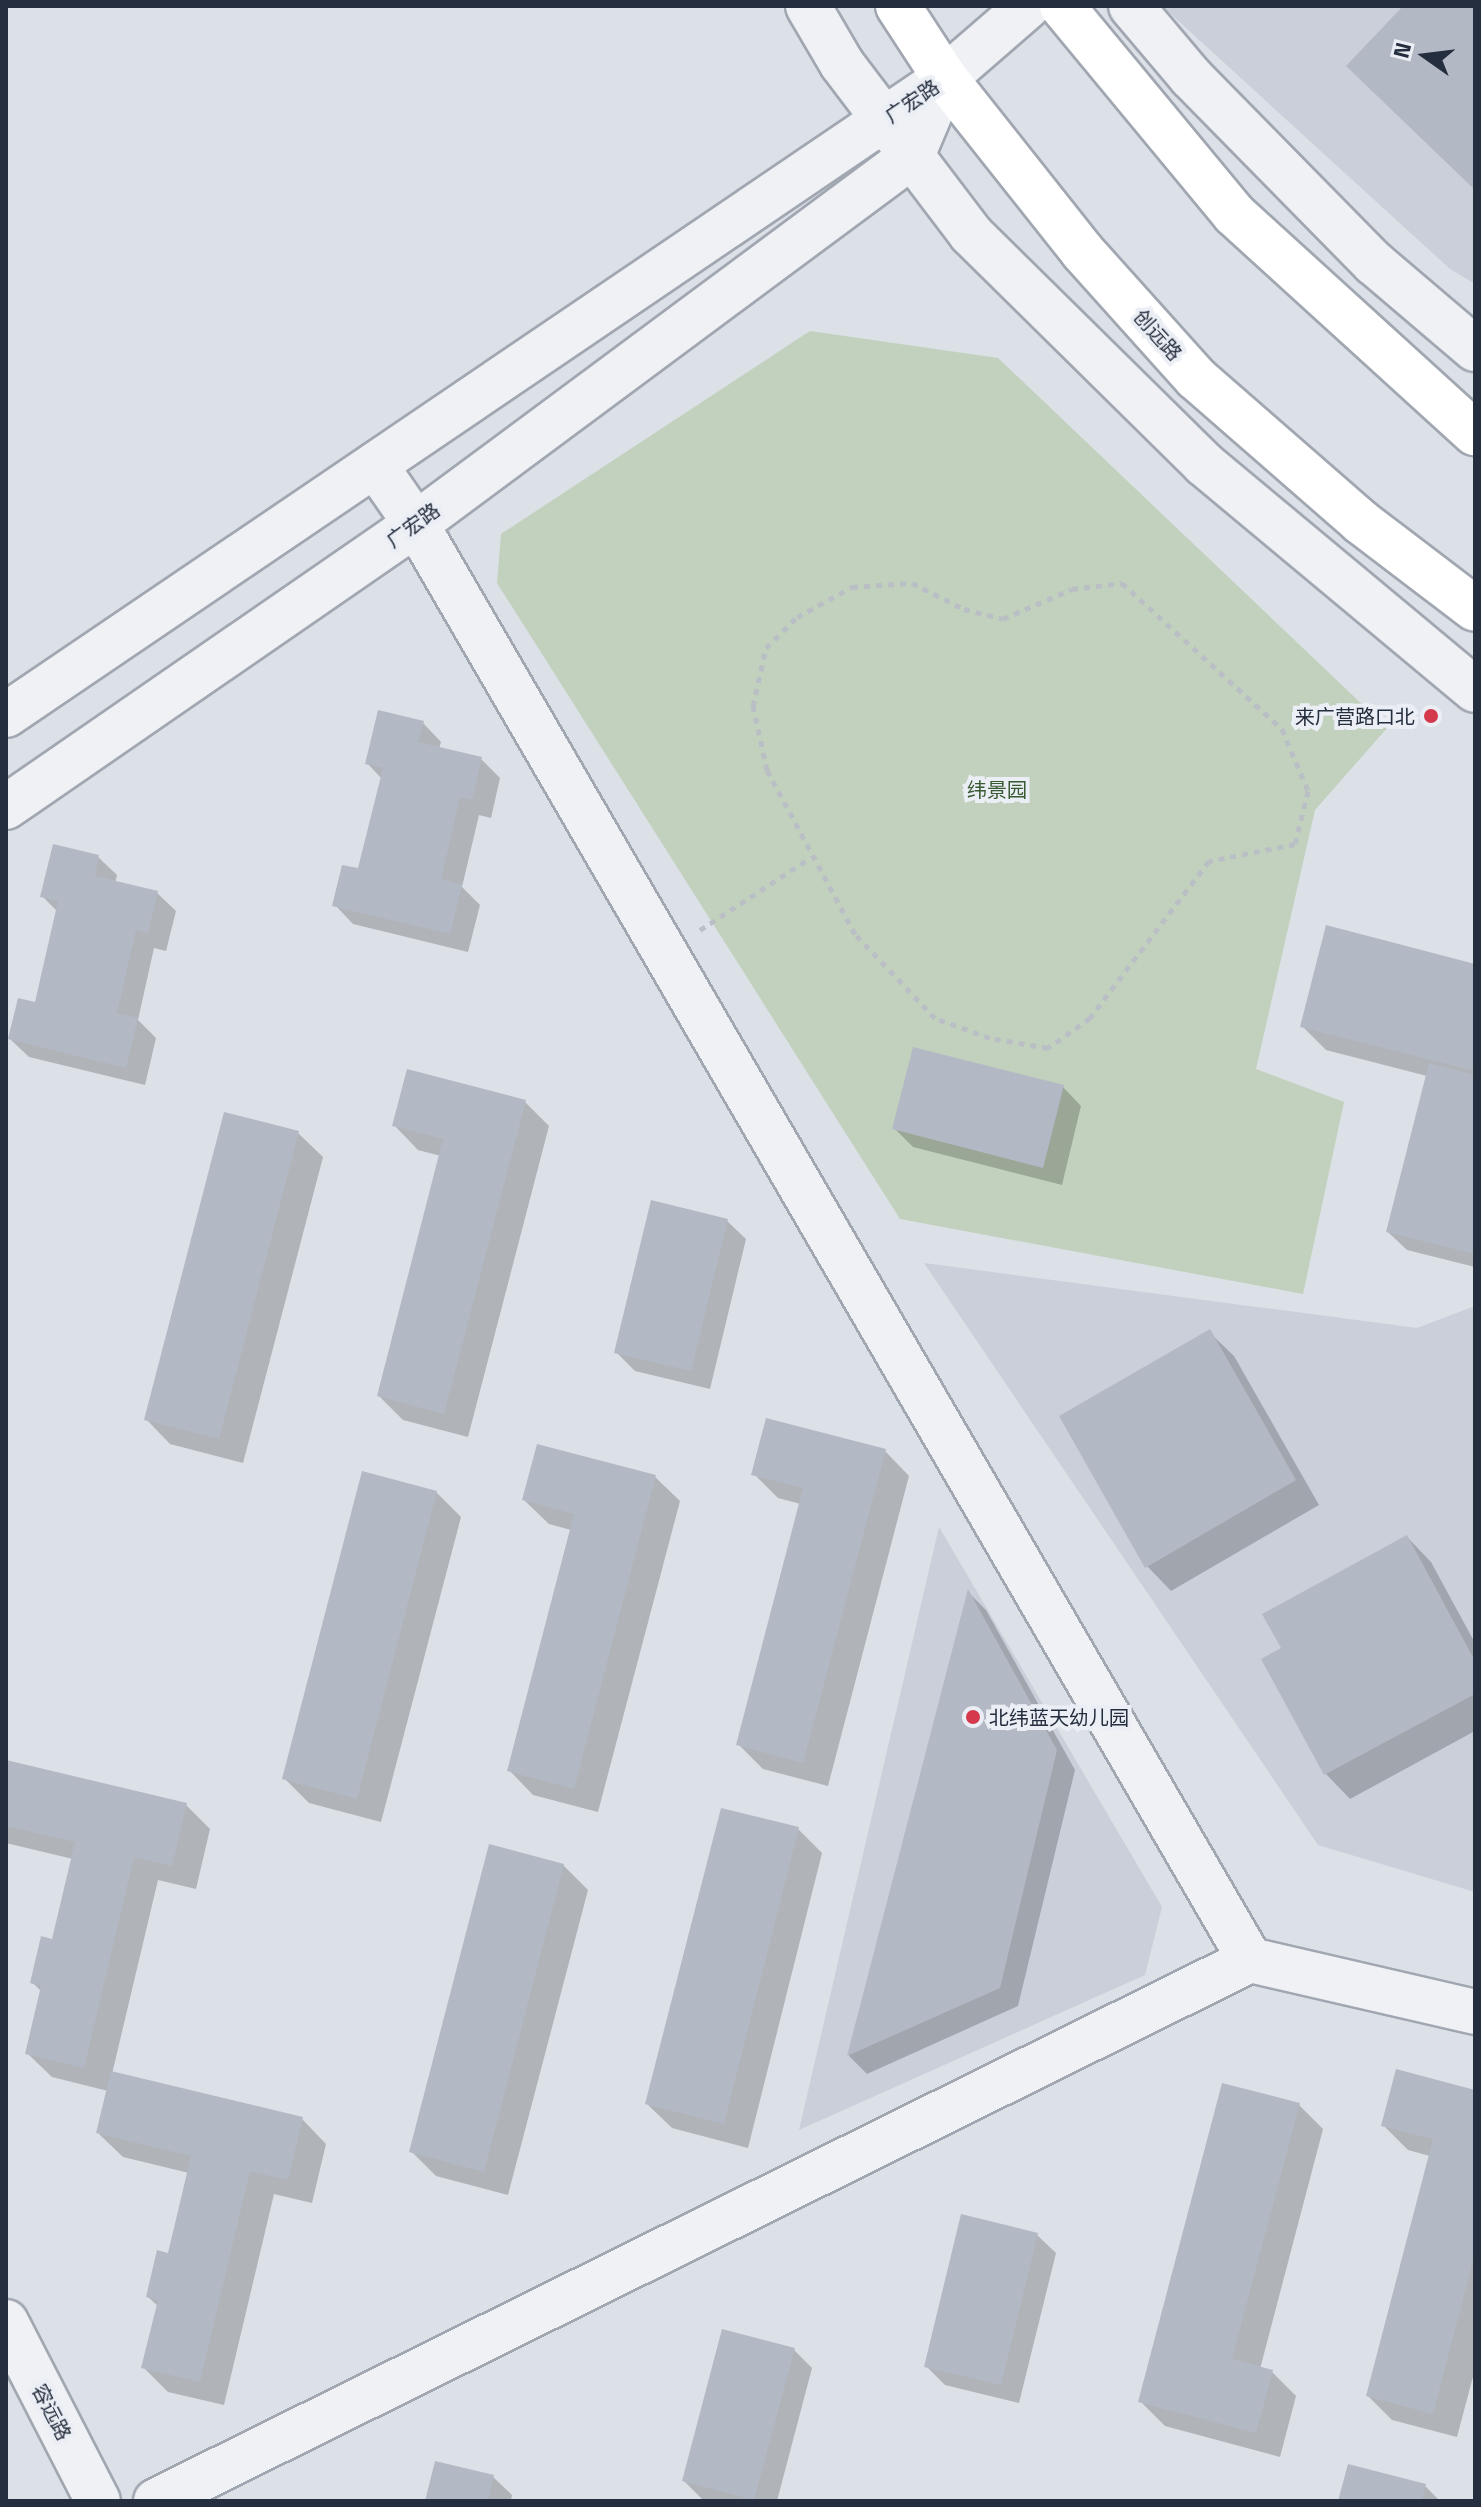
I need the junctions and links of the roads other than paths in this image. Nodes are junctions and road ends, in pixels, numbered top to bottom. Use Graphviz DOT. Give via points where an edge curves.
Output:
graph roads {
  1 [pos="808,6"];
  2 [pos="898,6"];
  3 [pos="1028,6"];
  4 [pos="1062,6"];
  5 [pos="1131,6"];
  6 [pos="945,78"];
  7 [pos="884,120"];
  8 [pos="912,156"];
  9 [pos="1475,349"];
  10 [pos="1472,426"];
  11 [pos="375,465"];
  12 [pos="416,524"];
  13 [pos="1475,609"];
  14 [pos="1475,690"];
  15 [pos="6,715"];
  16 [pos="6,807"];
  17 [pos="1250,1960"];
  18 [pos="1475,2012"];
  19 [pos="6,2322"];
  20 [pos="98,2501"];
  21 [pos="156,2501"];
  1 -- 7 [label="street"];
  2 -- 6 [label="main road, 创远路"];
  3 -- 6 [label="street"];
  4 -- 10 [label="main road" via="1234,214"];
  5 -- 9 [label="street" via="1191,77 1374,263"];
  6 -- 7 [label="street, 广宏路"];
  6 -- 8 [label="street, 广宏路"];
  6 -- 13 [label="main road, 创远路" via="1082,251 1196,378 1361,522"];
  7 -- 8 [label="street"];
  7 -- 11 [label="street, 广宏路"];
  8 -- 12 [label="street, 广宏路"];
  8 -- 14 [label="street" via="971,234 1204,464"];
  11 -- 12 [label="street"];
  11 -- 15 [label="street, 广宏路"];
  12 -- 16 [label="street, 广宏路"];
  12 -- 17 [label="street"];
  17 -- 18 [label="street"];
  17 -- 21 [label="street"];
  19 -- 20 [label="street, 容远路"];
}
